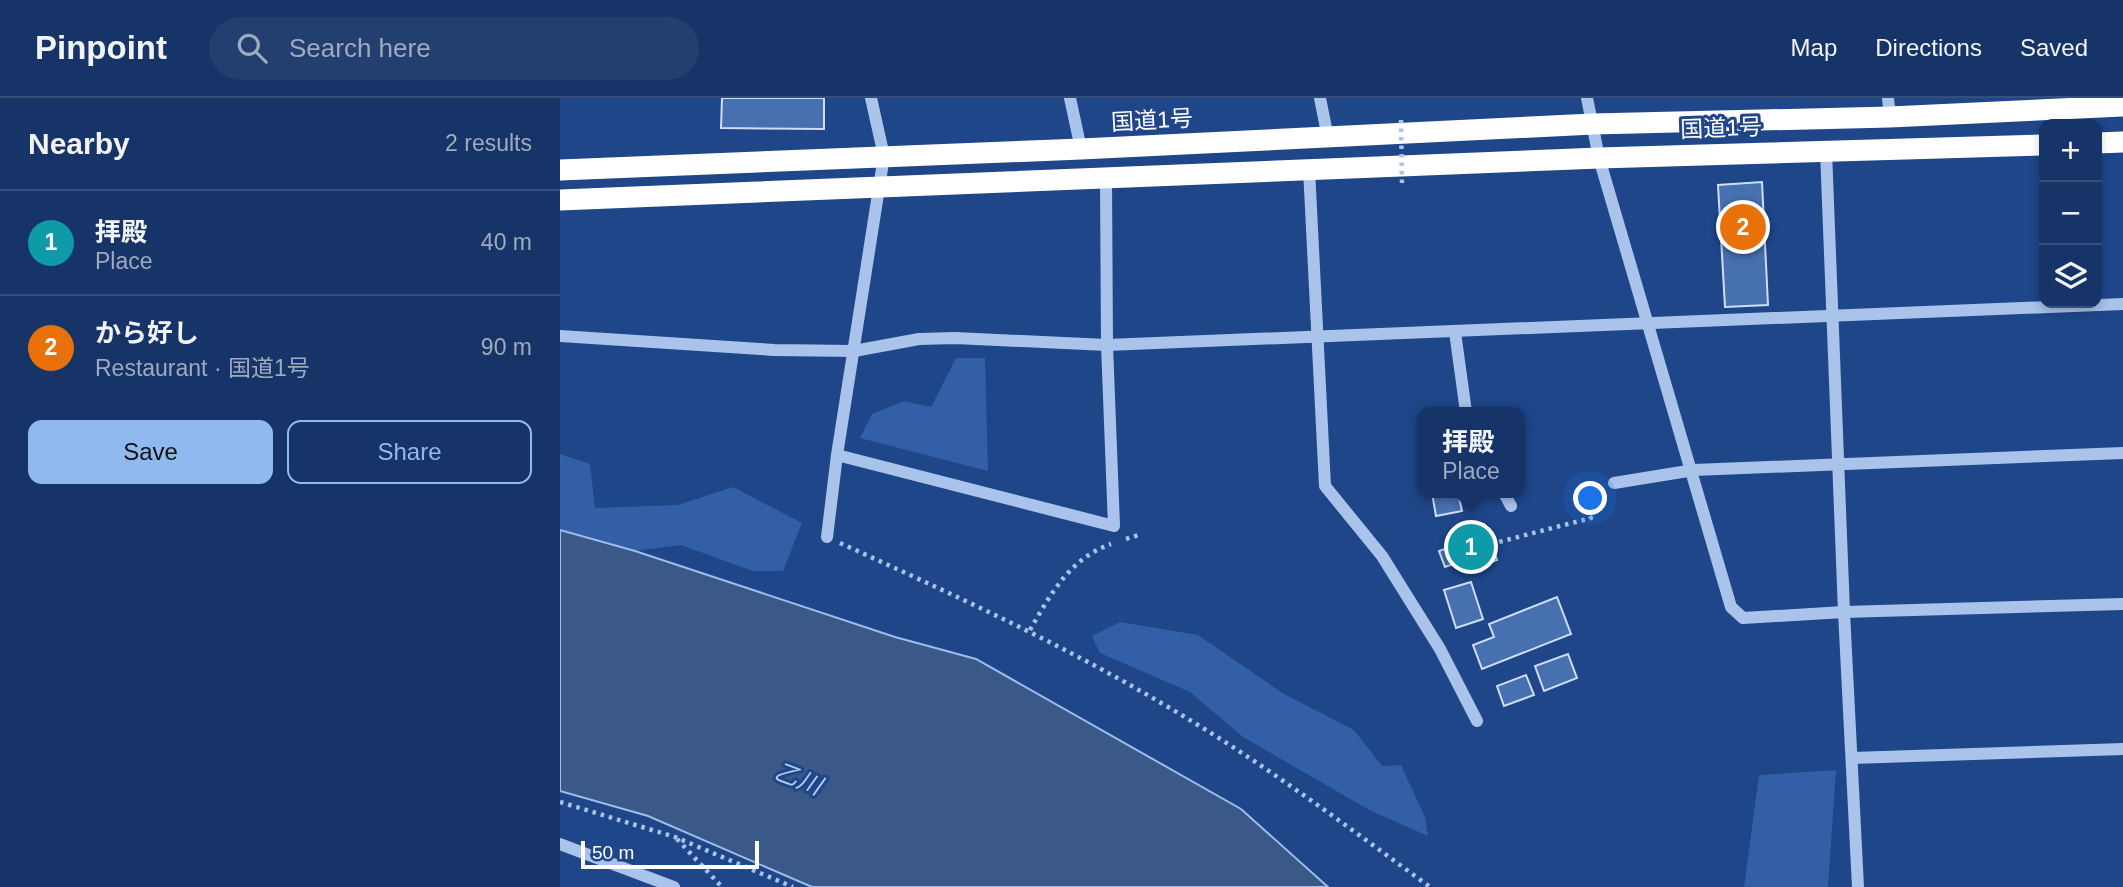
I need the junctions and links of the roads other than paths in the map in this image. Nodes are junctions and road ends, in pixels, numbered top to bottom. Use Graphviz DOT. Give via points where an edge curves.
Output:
graph roads {
  1 [pos="871,98"];
  2 [pos="1070,98"];
  3 [pos="1320,98"];
  4 [pos="1587,98"];
  5 [pos="2123,106"];
  6 [pos="1889,108"];
  7 [pos="1592,124"];
  8 [pos="1328,138"];
  9 [pos="2123,142"];
  10 [pos="2102,143"];
  11 [pos="2039,145"];
  12 [pos="1082,149"];
  13 [pos="1826,151"];
  14 [pos="884,156"];
  15 [pos="1599,158"];
  16 [pos="560,168"];
  17 [pos="1309,169"];
  18 [pos="1106,178"];
  19 [pos="878,186"];
  20 [pos="560,200"];
  21 [pos="2123,304"];
  22 [pos="1833,313"];
  23 [pos="1649,323"];
  24 [pos="1455,332"];
  25 [pos="560,336"];
  26 [pos="1317,337"];
  27 [pos="1107,345"];
  28 [pos="854,351"];
  29 [pos="1465,407"];
  30 [pos="2123,453"];
  31 [pos="836,455"];
  32 [pos="1839,462"];
  33 [pos="1694,470"];
  34 [pos="1614,484"];
  35 [pos="1507,498"];
  36 [pos="1511,506"];
  37 [pos="827,537"];
  38 [pos="2123,604"];
  39 [pos="1844,612"];
  40 [pos="1477,721"];
  41 [pos="2123,749"];
  42 [pos="1852,758"];
  43 [pos="560,844"];
  44 [pos="674,887"];
  45 [pos="1858,887"];
  1 -- 14 [label="street"];
  2 -- 12 [label="street"];
  3 -- 8 [label="street"];
  4 -- 7 [label="street"];
  5 -- 6 [label="highway, 国道1号"];
  6 -- 7 [label="highway, 国道1号"];
  7 -- 8 [label="highway, 国道1号"];
  7 -- 15 [label="street"];
  8 -- 12 [label="highway, 国道1号"];
  9 -- 10 [label="highway"];
  11 -- 13 [label="highway, 国道1号"];
  12 -- 14 [label="highway, 国道1号"];
  13 -- 15 [label="highway, 国道1号"];
  13 -- 22 [label="street"];
  14 -- 16 [label="highway, 国道1号"];
  14 -- 19 [label="street"];
  15 -- 17 [label="highway, 国道1号"];
  15 -- 23 [label="street"];
  17 -- 18 [label="highway, 国道1号"];
  17 -- 26 [label="street"];
  18 -- 19 [label="highway, 国道1号"];
  18 -- 27 [label="street"];
  19 -- 20 [label="highway, 国道1号"];
  19 -- 28 [label="street"];
  21 -- 22 [label="street"];
  22 -- 23 [label="street"];
  22 -- 32 [label="street"];
  23 -- 24 [label="street"];
  23 -- 33 [label="street"];
  24 -- 26 [label="street"];
  24 -- 29 [label="street"];
  25 -- 28 [label="street"];
  26 -- 27 [label="street"];
  26 -- 40 [label="street" via="1325,486 1382,556 1440,649"];
  27 -- 28 [label="street" via="955,338"];
  27 -- 31 [label="street" via="1114,526"];
  28 -- 31 [label="street"];
  30 -- 32 [label="street"];
  31 -- 37 [label="street"];
  32 -- 33 [label="street"];
  32 -- 39 [label="street"];
  33 -- 34 [label="street"];
  33 -- 39 [label="street" via="1731,607 1743,618"];
  35 -- 36 [label="street"];
  38 -- 39 [label="street"];
  39 -- 42 [label="street"];
  41 -- 42 [label="street"];
  42 -- 45 [label="street"];
  43 -- 44 [label="street"];
}
